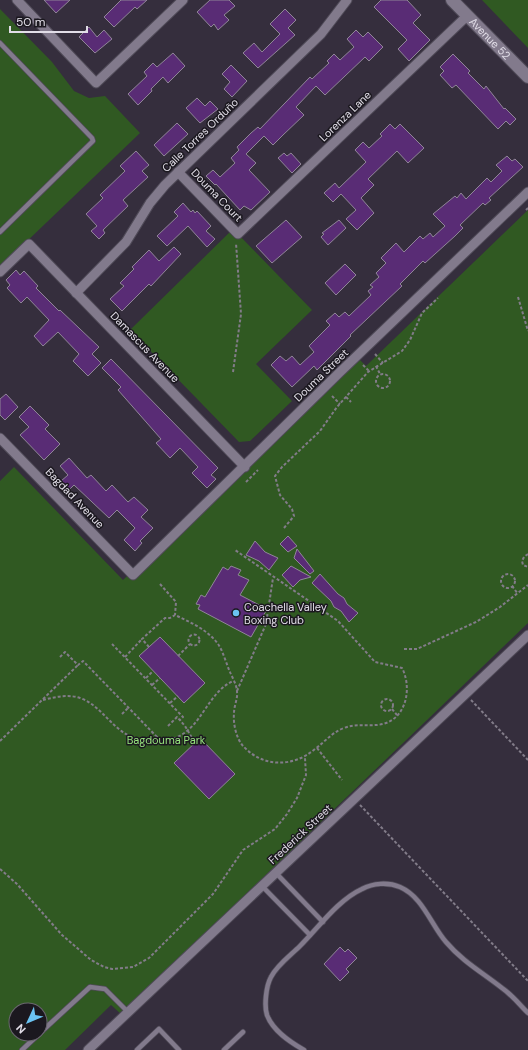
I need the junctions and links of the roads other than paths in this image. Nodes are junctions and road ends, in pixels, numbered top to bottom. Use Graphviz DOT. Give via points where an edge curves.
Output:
graph roads {
  1 [pos="17,0"];
  2 [pos="183,0"];
  3 [pos="347,0"];
  4 [pos="452,0"];
  5 [pos="468,15"];
  6 [pos="0,43"];
  7 [pos="528,77"];
  8 [pos="178,172"];
  9 [pos="528,192"];
  10 [pos="0,232"];
  11 [pos="238,234"];
  12 [pos="0,272"];
  13 [pos="76,293"];
  14 [pos="0,438"];
  15 [pos="245,467"];
  16 [pos="133,575"];
  17 [pos="528,636"];
  18 [pos="276,873"];
  19 [pos="262,886"];
  20 [pos="323,922"];
  21 [pos="310,935"];
  22 [pos="128,1012"];
  23 [pos="528,1013"];
  24 [pos="48,1026"];
  25 [pos="242,1032"];
  26 [pos="31,1042"];
  27 [pos="22,1050"];
  28 [pos="88,1050"];
  29 [pos="137,1050"];
  30 [pos="179,1050"];
  31 [pos="224,1050"];
  32 [pos="304,1050"];
  1 -- 2 [label="street" via="96,83"];
  3 -- 8 [label="street, Calle Torres Orduño" via="322,34"];
  4 -- 5 [label="main road, Avenue 52"];
  5 -- 7 [label="main road, Avenue 52"];
  5 -- 11 [label="street, Lorenza Lane"];
  6 -- 10 [label="lane" via="93,141"];
  8 -- 11 [label="street, Douma Court"];
  8 -- 13 [label="street, Calle Torres Orduño" via="157,194 126,242"];
  9 -- 15 [label="street, Douma Street"];
  12 -- 13 [label="street, Damascus Avenue" via="29,244"];
  13 -- 15 [label="street, Damascus Avenue"];
  14 -- 16 [label="street, Bagdad Avenue"];
  15 -- 16 [label="street, Douma Street"];
  17 -- 18 [label="street, Frederick Street"];
  18 -- 19 [label="street, Frederick Street"];
  18 -- 20 [label="lane"];
  19 -- 21 [label="lane"];
  19 -- 22 [label="street, Frederick Street"];
  20 -- 21 [label="lane"];
  20 -- 23 [label="lane" via="338,906 362,889 387,884 401,888 422,906 456,953 504,989"];
  21 -- 32 [label="lane" via="271,976 266,1000 267,1014 272,1025"];
  22 -- 24 [label="lane" via="104,989 90,987"];
  22 -- 28 [label="street, Frederick Street"];
  25 -- 31 [label="lane"];
  26 -- 27 [label="lane"];
  29 -- 30 [label="lane" via="159,1029"];
}
